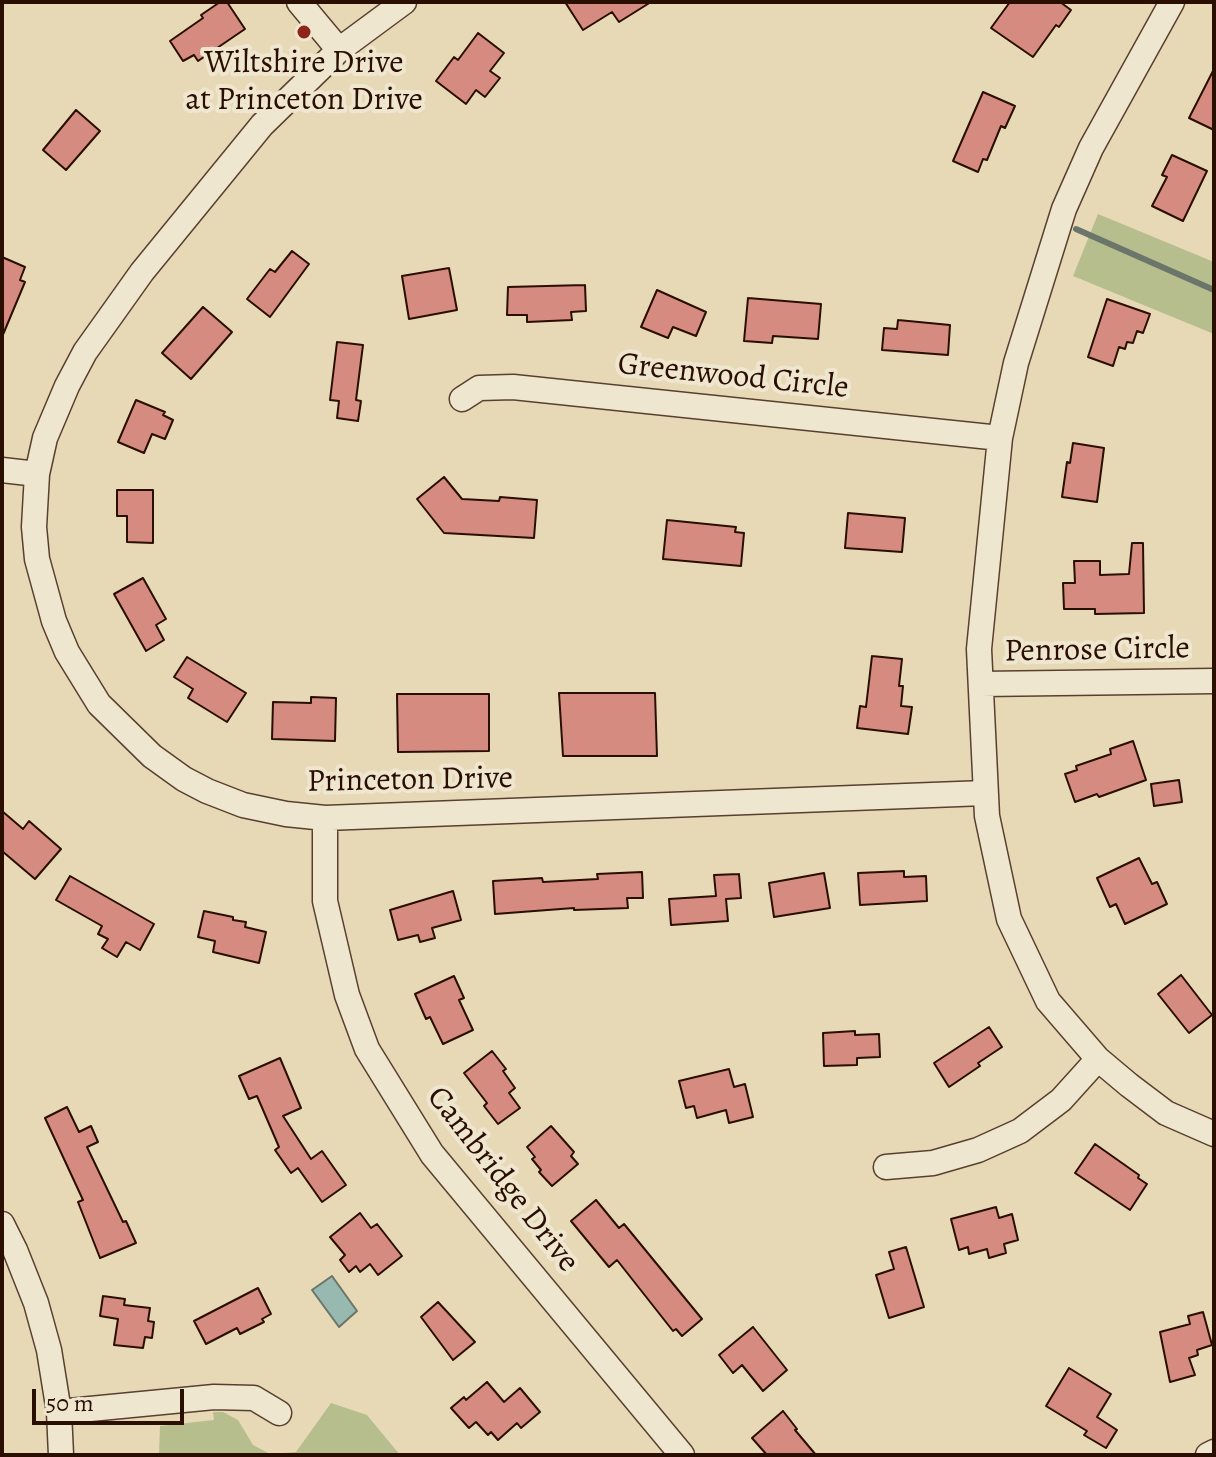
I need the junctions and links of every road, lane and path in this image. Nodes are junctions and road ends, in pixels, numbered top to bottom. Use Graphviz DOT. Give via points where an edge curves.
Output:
graph roads {
  1 [pos="299,2"];
  2 [pos="404,2"];
  3 [pos="1172,2"];
  4 [pos="339,50"];
  5 [pos="462,399"];
  6 [pos="1000,438"];
  7 [pos="2,470"];
  8 [pos="37,474"];
  9 [pos="1214,681"];
  10 [pos="981,684"];
  11 [pos="985,793"];
  12 [pos="325,818"];
  13 [pos="1098,1059"];
  14 [pos="1214,1134"];
  15 [pos="886,1167"];
  16 [pos="2,1224"];
  17 [pos="9,1253"];
  18 [pos="59,1412"];
  19 [pos="279,1413"];
  20 [pos="1214,1452"];
  21 [pos="61,1455"];
  22 [pos="682,1455"];
  23 [pos="1208,1455"];
  1 -- 4 [label="street"];
  2 -- 4 [label="street, Princeton Drive"];
  3 -- 6 [label="street" via="1091,148 1064,209 1016,363"];
  4 -- 8 [label="street, Princeton Drive" via="262,125 99,331 67,386 45,438"];
  5 -- 6 [label="street, Greenwood Circle" via="479,388 513,387"];
  6 -- 10 [label="street" via="979,649"];
  7 -- 8 [label="street"];
  8 -- 12 [label="street, Princeton Drive" via="34,527 44,592 67,652 99,704 152,756 207,791 243,805"];
  9 -- 10 [label="street, Penrose Circle"];
  10 -- 11 [label="street"];
  11 -- 12 [label="street, Princeton Drive"];
  11 -- 13 [label="street" via="1009,919 1048,1001"];
  12 -- 22 [label="street, Cambridge Drive" via="325,901 347,995 367,1049 432,1154"];
  13 -- 14 [label="street" via="1166,1113"];
  13 -- 15 [label="street" via="1061,1100 1020,1131 933,1163"];
  16 -- 17 [label="street"];
  17 -- 18 [label="street" via="36,1303"];
  18 -- 19 [label="street" via="214,1397 254,1398"];
  18 -- 21 [label="street"];
  20 -- 23 [label="street"];
}
